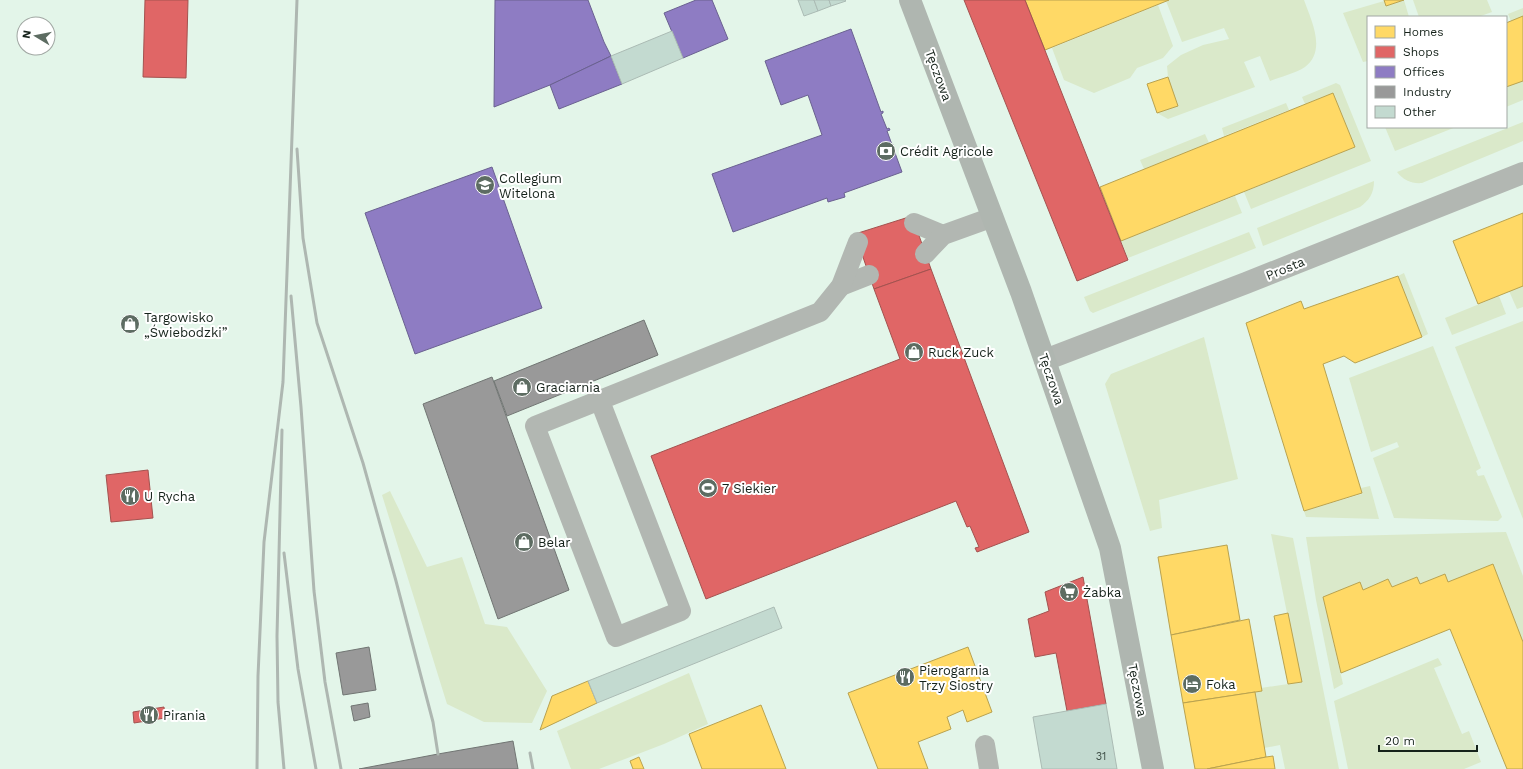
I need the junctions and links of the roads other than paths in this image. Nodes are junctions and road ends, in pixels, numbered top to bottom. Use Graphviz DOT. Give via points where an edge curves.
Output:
graph roads {
  1 [pos="910,0"];
  2 [pos="1523,173"];
  3 [pos="993,217"];
  4 [pos="914,222"];
  5 [pos="943,235"];
  6 [pos="858,242"];
  7 [pos="925,254"];
  8 [pos="869,275"];
  9 [pos="841,286"];
  10 [pos="1045,360"];
  11 [pos="600,401"];
  12 [pos="984,744"];
  13 [pos="989,769"];
  14 [pos="1153,769"];
  1 -- 3 [label="street, Tęczowa"];
  2 -- 10 [label="street, Prosta"];
  3 -- 5 [label="lane"];
  3 -- 10 [label="street, Tęczowa"];
  4 -- 5 [label="lane"];
  5 -- 7 [label="lane"];
  6 -- 9 [label="lane"];
  8 -- 9 [label="lane"];
  9 -- 11 [label="lane" via="820,312"];
  10 -- 14 [label="street, Tęczowa" via="1110,548"];
  11 -- 11 [label="lane" via="535,426 616,637 681,611"];
  12 -- 13 [label="lane"];
}
